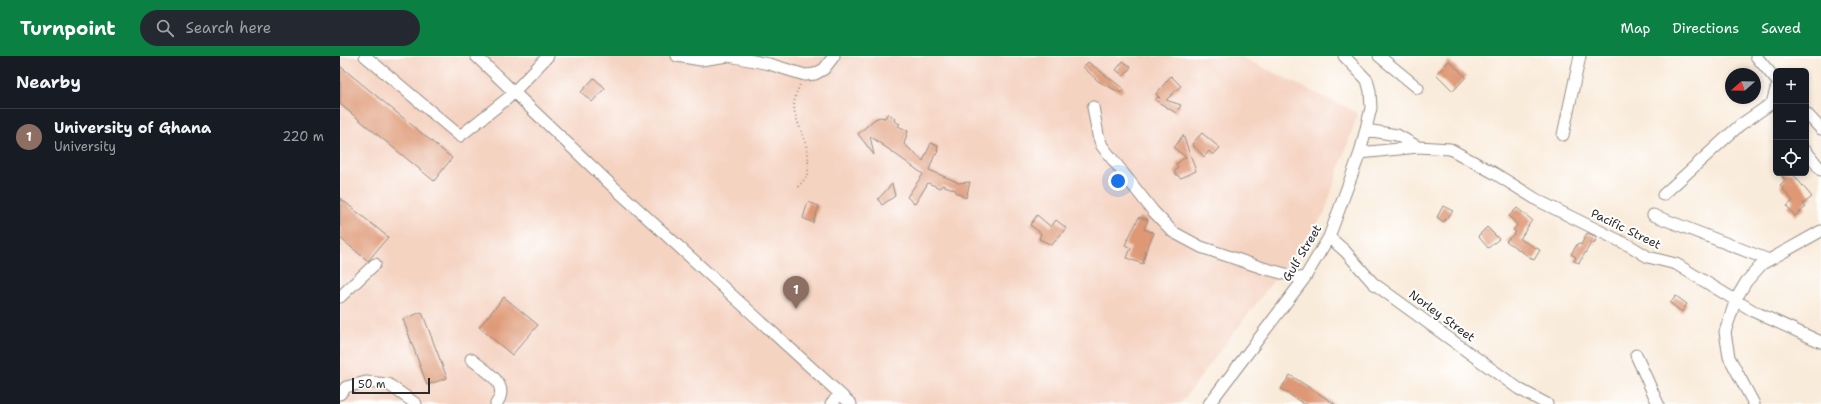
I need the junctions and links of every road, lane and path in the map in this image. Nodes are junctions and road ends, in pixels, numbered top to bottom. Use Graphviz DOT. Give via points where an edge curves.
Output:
graph roads {
  1 [pos="365,56"];
  2 [pos="476,56"];
  3 [pos="548,56"];
  4 [pos="677,56"];
  5 [pos="728,56"];
  6 [pos="834,56"];
  7 [pos="1344,56"];
  8 [pos="1379,56"];
  9 [pos="1580,56"];
  10 [pos="1756,56"];
  11 [pos="805,75"];
  12 [pos="1773,76"];
  13 [pos="1418,88"];
  14 [pos="513,93"];
  15 [pos="1773,100"];
  16 [pos="1093,107"];
  17 [pos="1772,110"];
  18 [pos="1809,116"];
  19 [pos="1366,130"];
  20 [pos="1821,130"];
  21 [pos="1563,135"];
  22 [pos="1418,147"];
  23 [pos="1360,153"];
  24 [pos="1809,155"];
  25 [pos="1821,170"];
  26 [pos="798,187"];
  27 [pos="1662,195"];
  28 [pos="1653,215"];
  29 [pos="1821,231"];
  30 [pos="1329,237"];
  31 [pos="1769,260"];
  32 [pos="375,264"];
  33 [pos="1304,279"];
  34 [pos="340,296"];
  35 [pos="1736,299"];
  36 [pos="1821,342"];
  37 [pos="1636,355"];
  38 [pos="471,359"];
  39 [pos="340,394"];
  40 [pos="840,394"];
  41 [pos="416,404"];
  42 [pos="496,404"];
  43 [pos="831,404"];
  44 [pos="851,404"];
  45 [pos="1209,404"];
  46 [pos="1547,404"];
  47 [pos="1658,404"];
  48 [pos="1754,404"];
  1 -- 14 [label="street" via="460,136"];
  2 -- 14 [label="street"];
  3 -- 14 [label="street"];
  4 -- 5 [label="street" via="701,60"];
  5 -- 11 [label="street" via="769,64"];
  6 -- 11 [label="street" via="824,69 815,74"];
  7 -- 19 [label="street, Gulf Street" via="1366,80 1370,91 1371,108"];
  8 -- 13 [label="street"];
  9 -- 21 [label="street"];
  10 -- 12 [label="street"];
  11 -- 26 [label="path" via="793,102 795,117 808,151 808,175"];
  14 -- 40 [label="street"];
  15 -- 17 [label="street"];
  16 -- 33 [label="street" via="1102,146 1153,211 1173,232 1201,247"];
  17 -- 27 [label="street" via="1740,125"];
  18 -- 20 [label="street"];
  19 -- 22 [label="street, Pacific Street" via="1397,135"];
  19 -- 23 [label="street, Gulf Street"];
  22 -- 23 [label="street, Pacific Street"];
  22 -- 35 [label="street, Pacific Street" via="1450,149 1539,201 1648,257 1676,264"];
  23 -- 30 [label="street, Gulf Street"];
  24 -- 25 [label="street"];
  28 -- 31 [label="street"];
  29 -- 31 [label="street"];
  30 -- 33 [label="street, Gulf Street"];
  30 -- 46 [label="street, Norley Street" via="1373,283 1519,389"];
  31 -- 35 [label="street" via="1746,282"];
  32 -- 34 [label="street"];
  33 -- 45 [label="street, Gulf Street"];
  35 -- 36 [label="street, Pacific Street" via="1755,312"];
  35 -- 48 [label="street" via="1725,332 1729,358"];
  37 -- 47 [label="street"];
  38 -- 42 [label="street" via="501,386 502,394"];
  39 -- 41 [label="street" via="346,387 366,382 388,384"];
  40 -- 43 [label="street"];
  40 -- 44 [label="street"];
}
